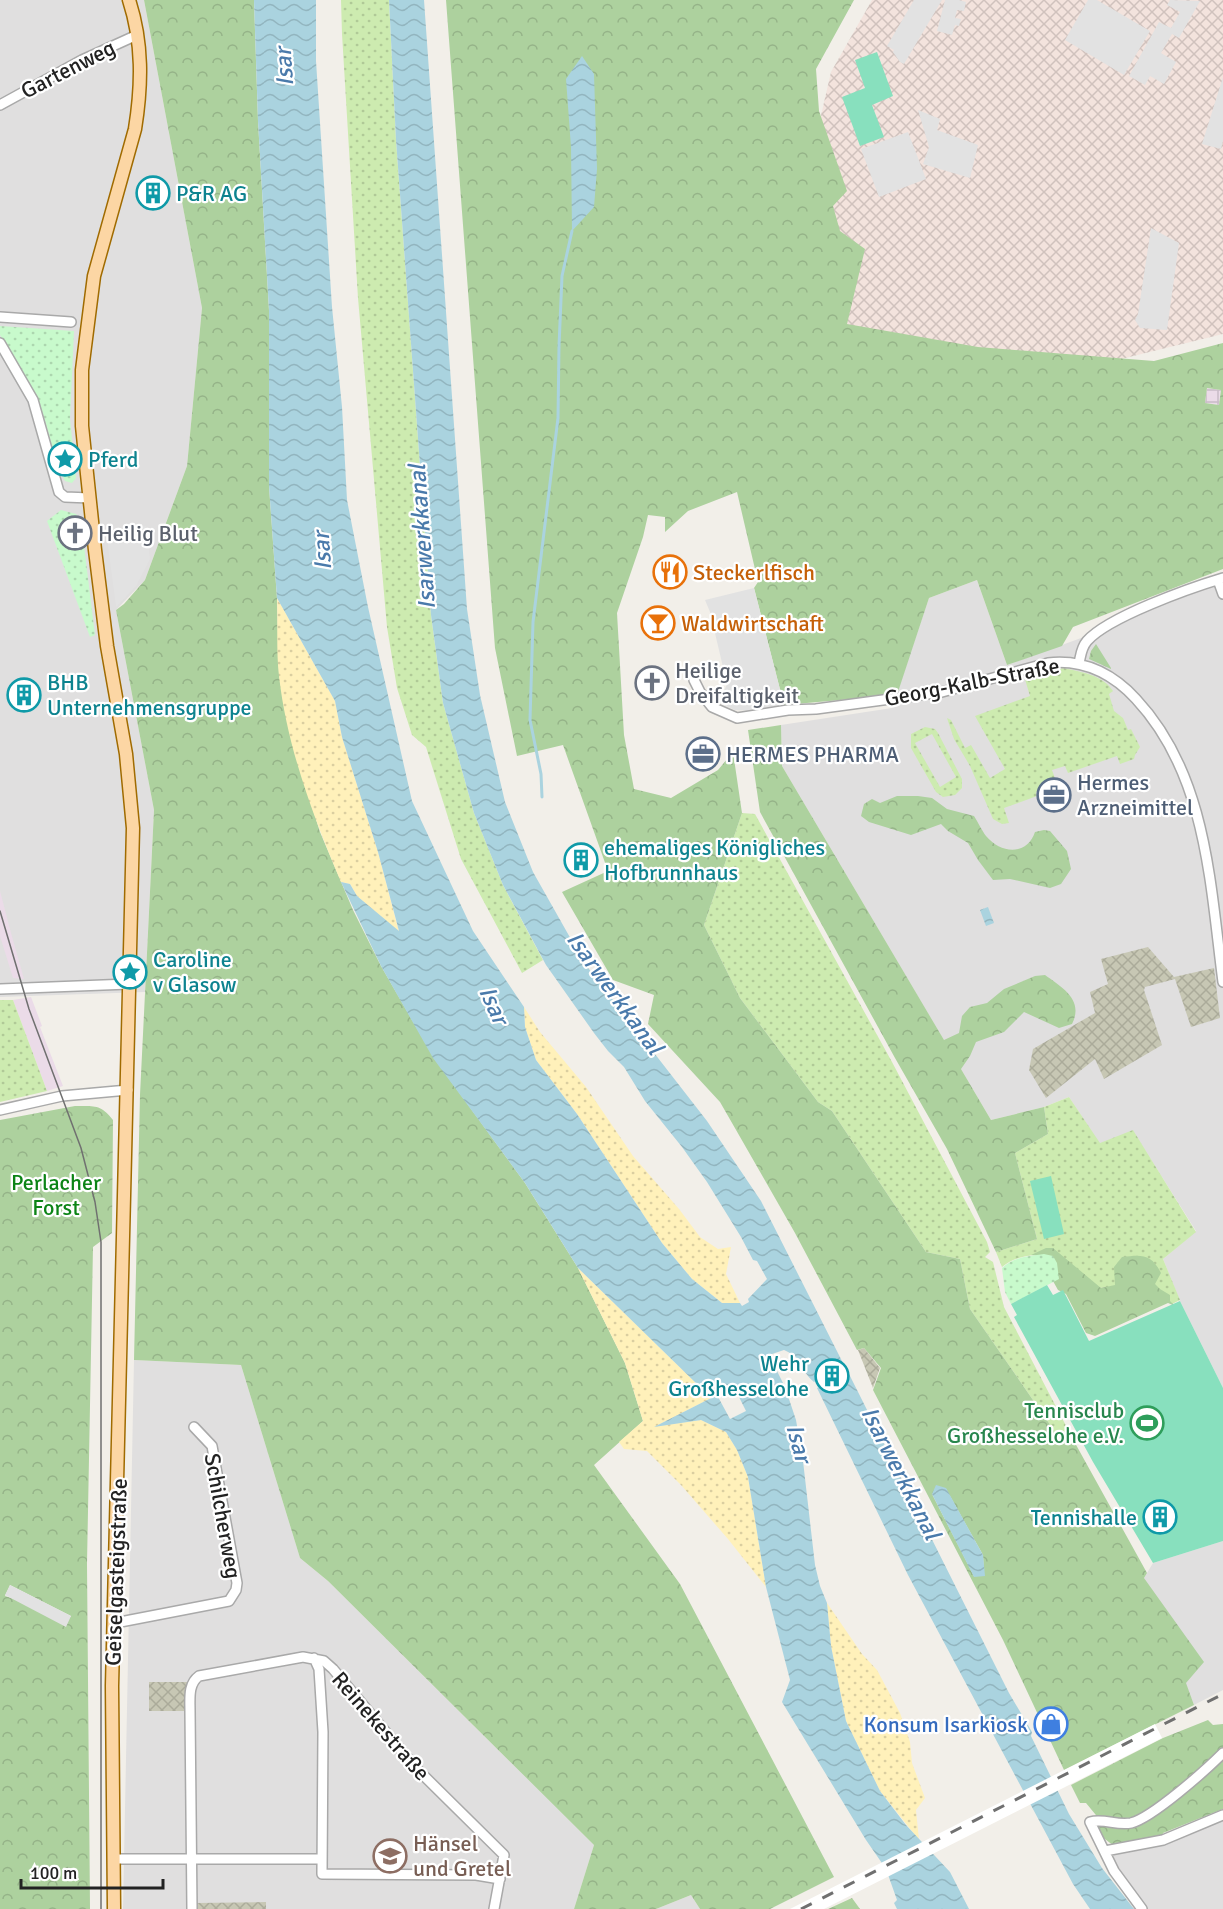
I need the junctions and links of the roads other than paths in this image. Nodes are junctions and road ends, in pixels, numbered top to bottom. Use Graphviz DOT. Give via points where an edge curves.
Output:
graph roads {
  1 [pos="129,0"];
  2 [pos="137,35"];
  3 [pos="0,105"];
  4 [pos="0,317"];
  5 [pos="71,322"];
  6 [pos="0,343"];
  7 [pos="90,498"];
  8 [pos="1220,579"];
  9 [pos="1223,594"];
  10 [pos="1079,663"];
  11 [pos="694,680"];
  12 [pos="1219,921"];
  13 [pos="130,978"];
  14 [pos="1223,981"];
  15 [pos="0,988"];
  16 [pos="128,1090"];
  17 [pos="0,1110"];
  18 [pos="194,1427"];
  19 [pos="115,1623"];
  20 [pos="314,1658"];
  21 [pos="1223,1753"];
  22 [pos="1223,1815"];
  23 [pos="1105,1851"];
  24 [pos="192,1858"];
  25 [pos="113,1859"];
  26 [pos="322,1859"];
  27 [pos="500,1879"];
  28 [pos="114,1909"];
  29 [pos="192,1909"];
  30 [pos="494,1909"];
  31 [pos="1142,1909"];
  1 -- 2 [label="main road, Geiselgasteigstraße"];
  2 -- 3 [label="street, Gartenweg" via="51,75"];
  2 -- 7 [label="main road, Geiselgasteigstraße" via="141,85 135,129 94,276 86,324 82,426"];
  4 -- 5 [label="street"];
  6 -- 7 [label="street" via="33,400 59,492 65,497"];
  7 -- 13 [label="main road, Geiselgasteigstraße" via="133,828"];
  8 -- 9 [label="street"];
  8 -- 10 [label="street" via="1121,618 1086,642"];
  10 -- 11 [label="street, Georg-Kalb-Straße" via="1048,663 924,695 737,718 712,707"];
  10 -- 12 [label="street, Georg-Kalb-Straße" via="1111,677 1130,693 1156,721 1172,748 1188,783 1202,831"];
  12 -- 14 [label="street, Georg-Kalb-Straße"];
  13 -- 15 [label="street"];
  13 -- 16 [label="main road, Geiselgasteigstraße"];
  16 -- 17 [label="street" via="62,1096"];
  16 -- 19 [label="main road, Geiselgasteigstraße"];
  18 -- 19 [label="street, Schilcherweg" via="212,1446 236,1590 229,1601"];
  19 -- 25 [label="main road, Geiselgasteigstraße"];
  20 -- 24 [label="street, Reinekestraße" via="193,1680"];
  20 -- 26 [label="street" via="319,1669 323,1732"];
  20 -- 27 [label="street, Reinekestraße" via="333,1669 416,1768 504,1855"];
  21 -- 23 [label="street" via="1142,1820 1122,1824 1094,1821"];
  22 -- 23 [label="street" via="1163,1840"];
  23 -- 31 [label="street" via="1114,1871"];
  24 -- 25 [label="street"];
  24 -- 26 [label="street"];
  24 -- 29 [label="street, Reinekestraße"];
  25 -- 28 [label="main road, Geiselgasteigstraße"];
  26 -- 27 [label="street" via="322,1874 476,1875"];
  27 -- 30 [label="street, Reinekestraße"];
}
